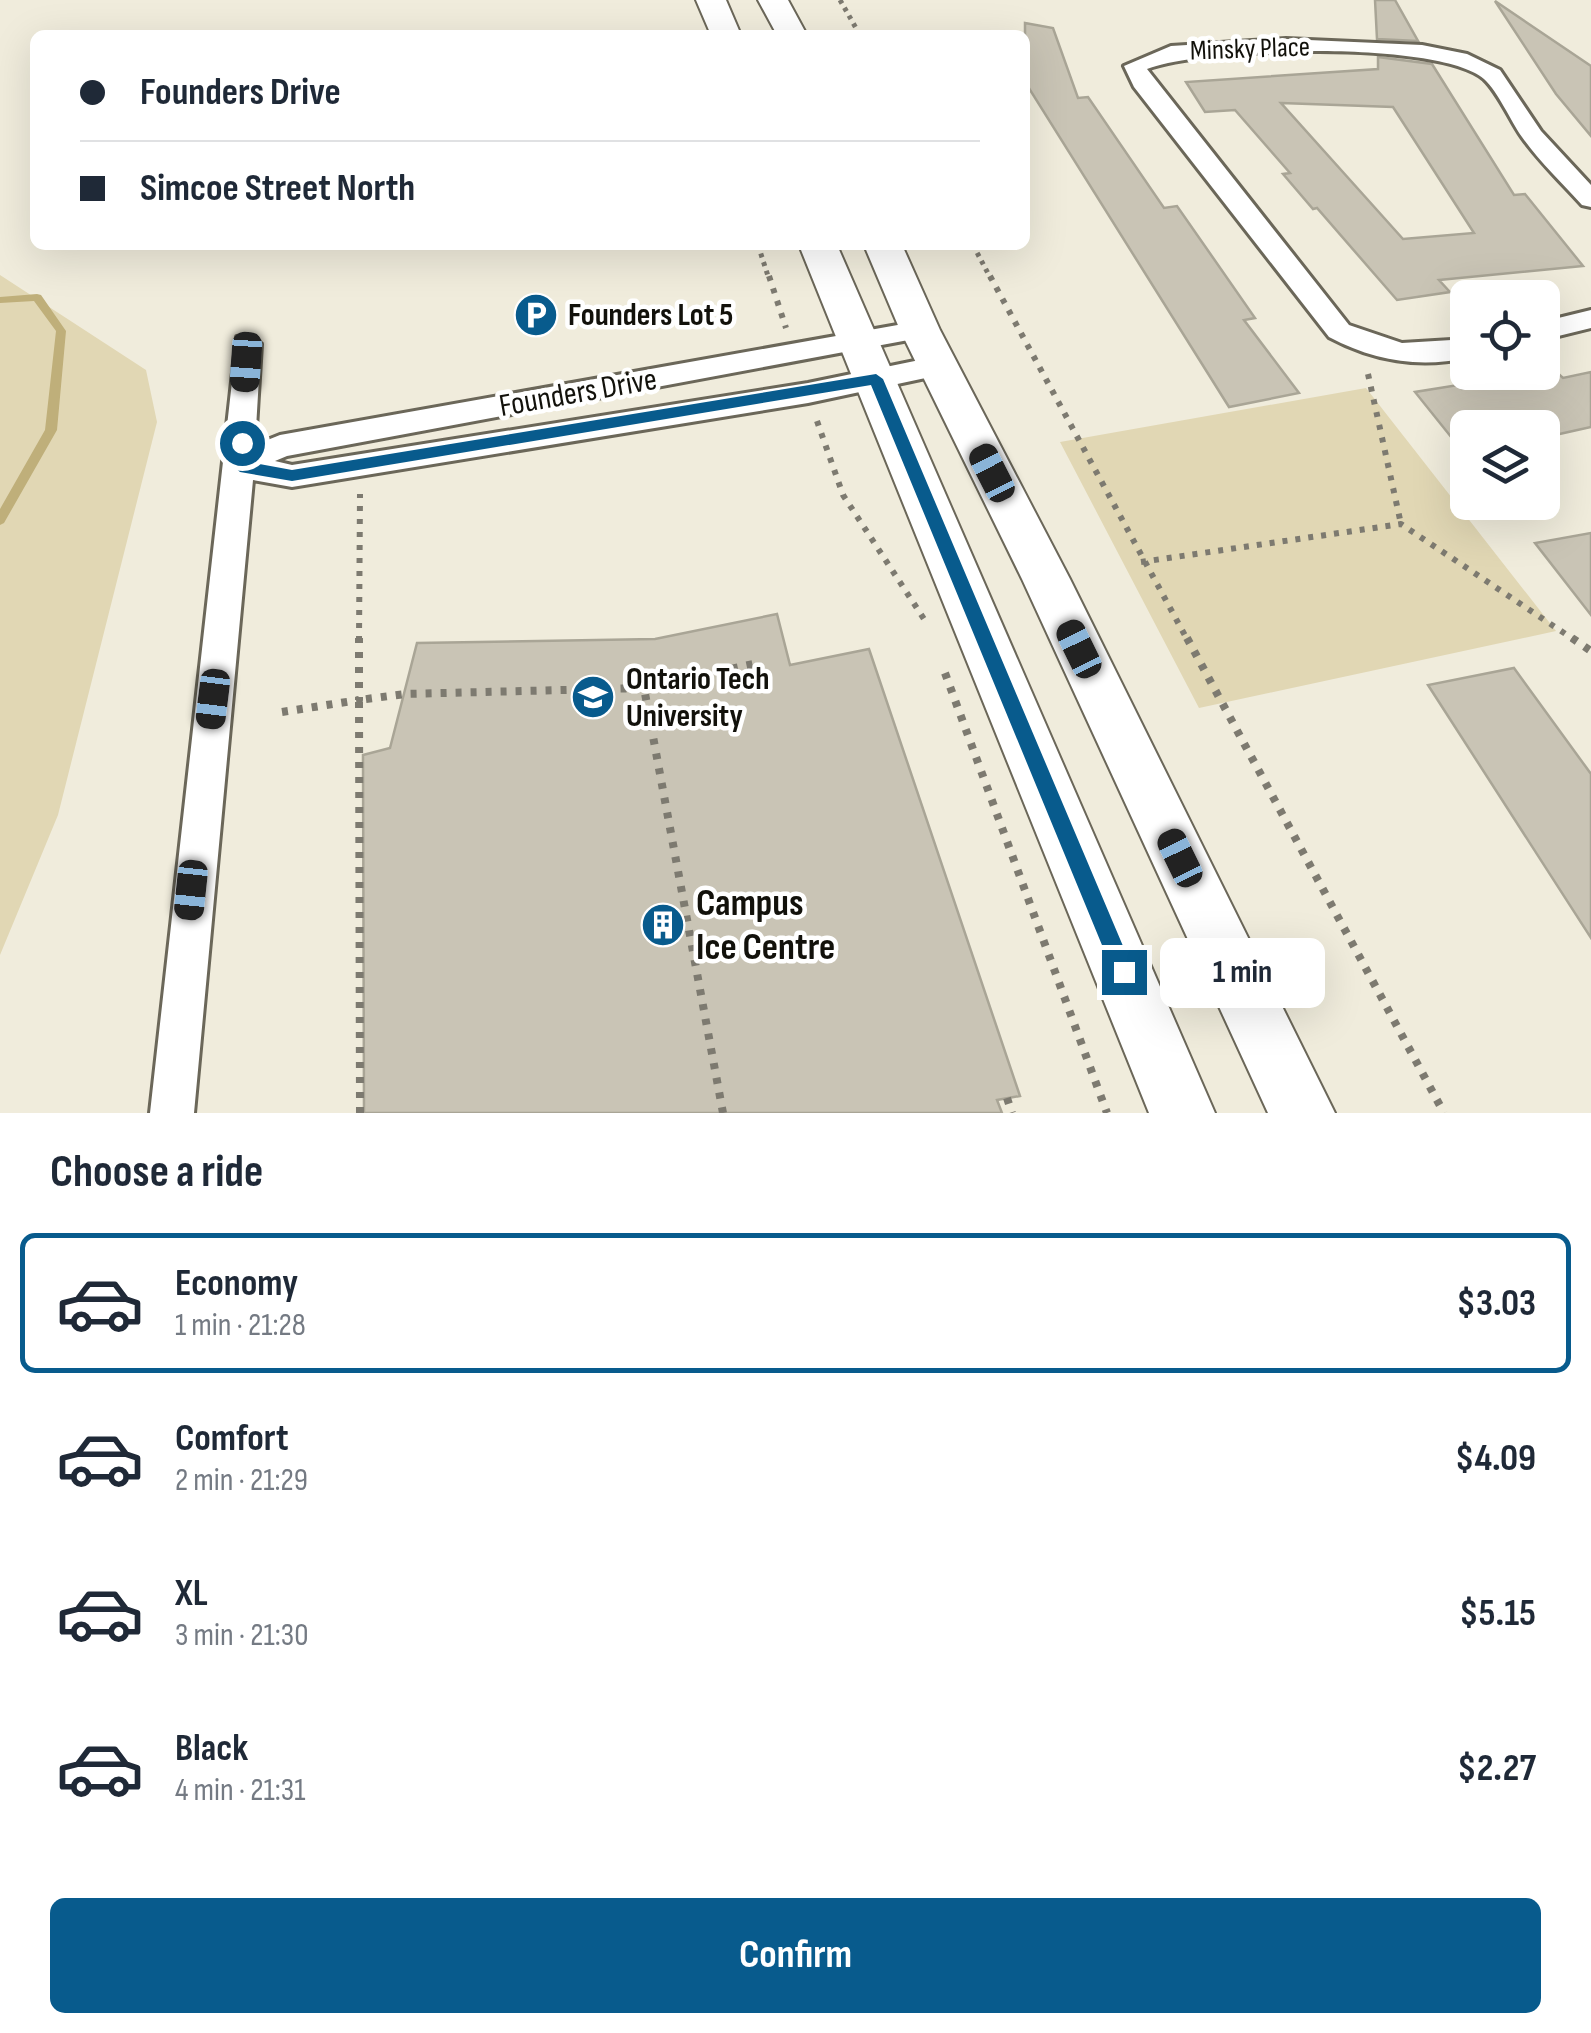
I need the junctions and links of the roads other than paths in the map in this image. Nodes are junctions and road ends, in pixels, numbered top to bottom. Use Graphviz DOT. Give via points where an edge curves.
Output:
graph roads {
  1 [pos="711,0"];
  2 [pos="774,0"];
  3 [pos="724,30"];
  4 [pos="789,30"];
  5 [pos="1591,165"];
  6 [pos="1560,166"];
  7 [pos="1588,193"];
  8 [pos="820,250"];
  9 [pos="885,250"];
  10 [pos="1591,319"];
  11 [pos="1560,326"];
  12 [pos="248,344"];
  13 [pos="929,348"];
  14 [pos="1450,352"];
  15 [pos="868,360"];
  16 [pos="240,466"];
  17 [pos="172,1113"];
  18 [pos="1182,1113"];
  19 [pos="1302,1113"];
  1 -- 3 [label="main road"];
  2 -- 4 [label="main road"];
  5 -- 6 [label="street"];
  6 -- 7 [label="street, Minsky Place"];
  6 -- 14 [label="street, Minsky Place" via="1492,75 1459,59 1286,44 1171,52 1135,66 1339,331 1367,347 1430,356"];
  8 -- 15 [label="main road"];
  9 -- 13 [label="main road"];
  10 -- 11 [label="street"];
  12 -- 16 [label="street"];
  13 -- 15 [label="street, Founders Drive"];
  13 -- 15 [label="street, Founders Drive"];
  13 -- 19 [label="main road"];
  15 -- 16 [label="street, Founders Drive" via="796,354 280,446"];
  15 -- 16 [label="street, Founders Drive" via="808,393 292,476"];
  15 -- 18 [label="main road"];
  16 -- 17 [label="street" via="188,910"];
}
